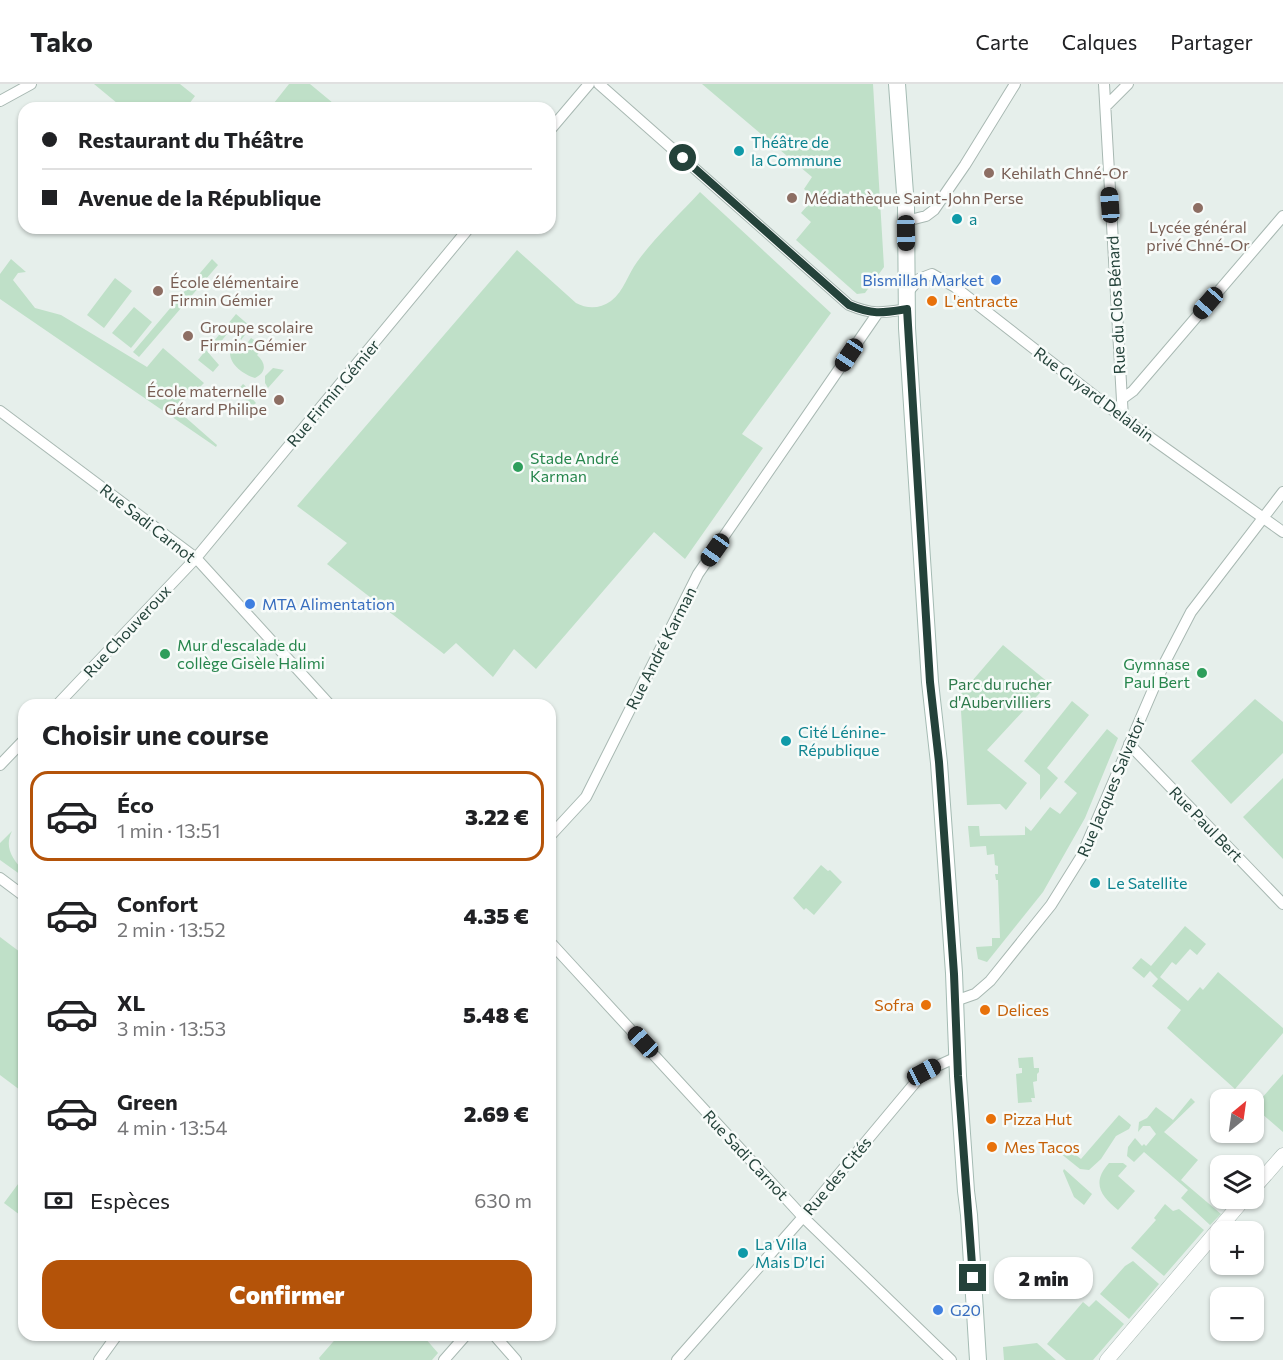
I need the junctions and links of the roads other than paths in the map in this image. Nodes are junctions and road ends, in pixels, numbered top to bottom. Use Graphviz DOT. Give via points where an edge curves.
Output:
graph roads {
  1 [pos="31,84"];
  2 [pos="589,84"];
  3 [pos="599,84"];
  4 [pos="897,84"];
  5 [pos="1015,84"];
  6 [pos="1104,84"];
  7 [pos="1128,84"];
  8 [pos="0,101"];
  9 [pos="1106,106"];
  10 [pos="556,123"];
  11 [pos="1283,216"];
  12 [pos="906,221"];
  13 [pos="464,234"];
  14 [pos="907,301"];
  15 [pos="877,314"];
  16 [pos="1122,399"];
  17 [pos="0,411"];
  18 [pos="1123,418"];
  19 [pos="1283,492"];
  20 [pos="1264,518"];
  21 [pos="1283,532"];
  22 [pos="196,558"];
  23 [pos="63,699"];
  24 [pos="325,699"];
  25 [pos="1130,744"];
  26 [pos="18,746"];
  27 [pos="0,765"];
  28 [pos="556,830"];
  29 [pos="0,878"];
  30 [pos="18,892"];
  31 [pos="1283,904"];
  32 [pos="556,949"];
  33 [pos="955,1001"];
  34 [pos="957,1057"];
  35 [pos="1283,1155"];
  36 [pos="1264,1177"];
  37 [pos="1236,1209"];
  38 [pos="803,1218"];
  39 [pos="113,1341"];
  40 [pos="461,1341"];
  41 [pos="499,1341"];
  42 [pos="99,1360"];
  43 [pos="444,1360"];
  44 [pos="516,1360"];
  45 [pos="677,1360"];
  46 [pos="951,1360"];
  47 [pos="978,1360"];
  48 [pos="1107,1360"];
  1 -- 8 [label="street"];
  2 -- 10 [label="street"];
  3 -- 15 [label="street" via="849,305"];
  4 -- 12 [label="main road"];
  5 -- 12 [label="street" via="934,210"];
  6 -- 9 [label="street, Rue du Clos Bénard"];
  7 -- 9 [label="street"];
  9 -- 16 [label="street, Rue du Clos Bénard"];
  11 -- 16 [label="street"];
  12 -- 14 [label="main road"];
  13 -- 22 [label="street, Rue Firmin Gémier"];
  14 -- 15 [label="street"];
  14 -- 18 [label="street, Rue Guyard Delalain" via="919,279 932,274 955,286"];
  14 -- 33 [label="main road" via="930,682"];
  15 -- 28 [label="street, Rue André Karman" via="698,574 586,797"];
  16 -- 18 [label="street, Rue du Clos Bénard"];
  17 -- 22 [label="street, Rue Sadi Carnot"];
  18 -- 20 [label="street, Rue Guyard Delalain"];
  19 -- 20 [label="street, Rue Jacques Salvator"];
  20 -- 21 [label="street, Rue Guyard Delalain"];
  20 -- 25 [label="street, Rue Jacques Salvator" via="1191,612"];
  22 -- 23 [label="street, Rue Chouveroux"];
  22 -- 24 [label="street, Rue Sadi Carnot"];
  25 -- 31 [label="street, Rue Paul Bert"];
  25 -- 33 [label="street, Rue Jacques Salvator" via="1082,857 1051,905 990,981 975,994"];
  26 -- 27 [label="street"];
  29 -- 30 [label="street"];
  32 -- 38 [label="street, Rue Sadi Carnot"];
  33 -- 34 [label="main road"];
  34 -- 38 [label="street, Rue des Cités" via="924,1072"];
  34 -- 47 [label="main road"];
  35 -- 36 [label="street"];
  37 -- 48 [label="street"];
  38 -- 45 [label="street, Rue des Cités"];
  38 -- 46 [label="street, Rue Sadi Carnot"];
  39 -- 42 [label="street"];
  40 -- 43 [label="street"];
  41 -- 44 [label="street"];
}
